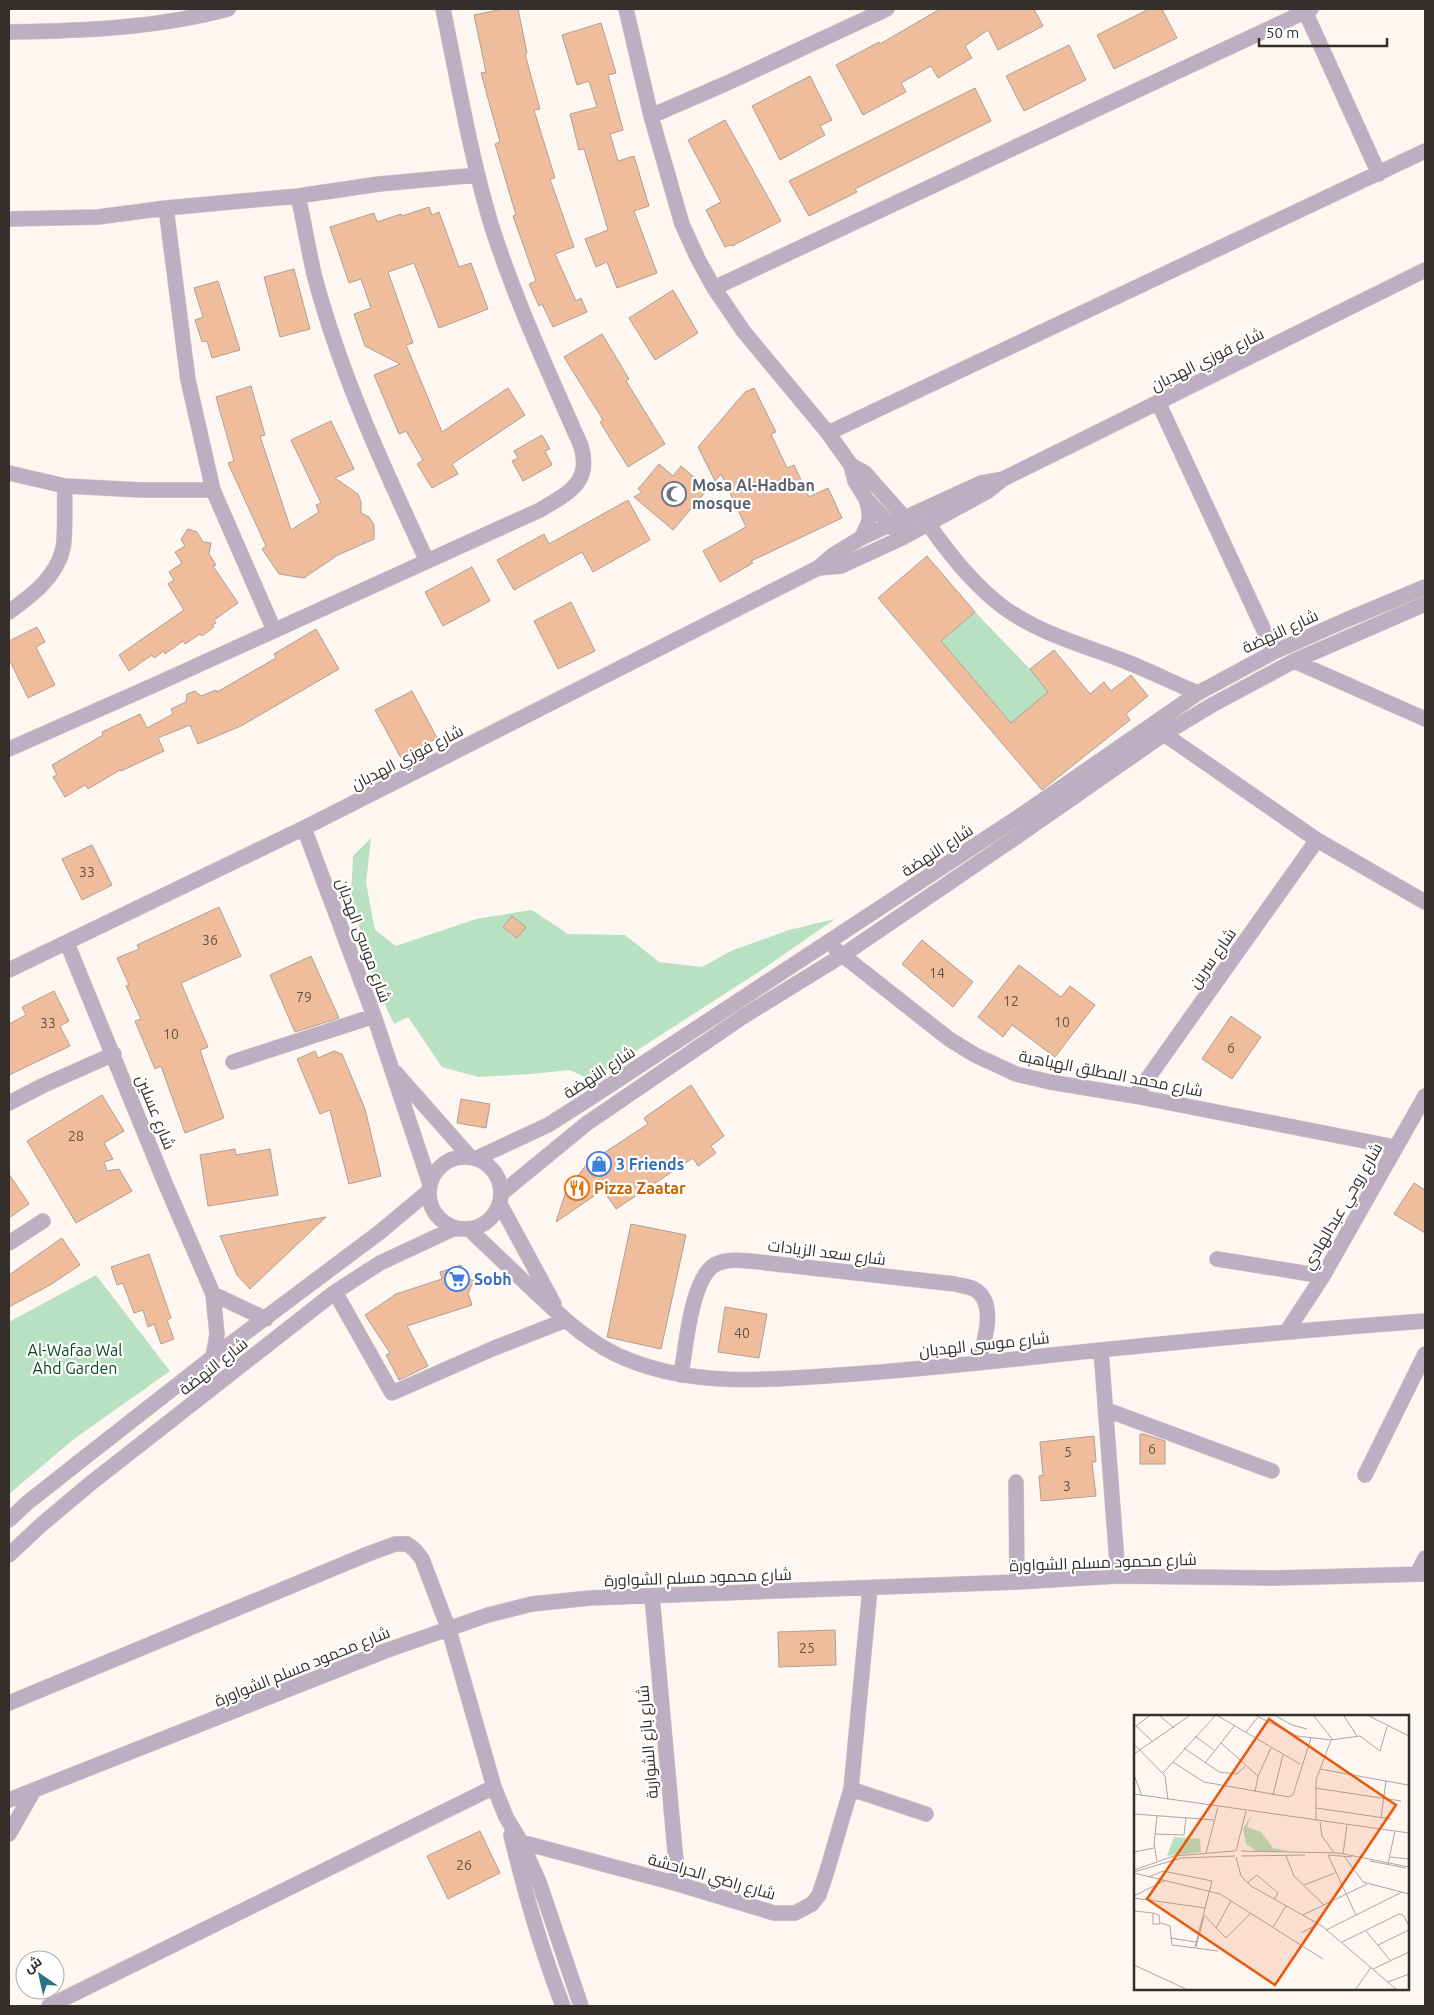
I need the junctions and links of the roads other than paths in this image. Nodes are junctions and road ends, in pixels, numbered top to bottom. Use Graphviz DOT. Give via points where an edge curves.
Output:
graph roads {
  1 [pos="228,9"];
  2 [pos="443,9"];
  3 [pos="626,9"];
  4 [pos="887,9"];
  5 [pos="1306,10"];
  6 [pos="9,32"];
  7 [pos="651,116"];
  8 [pos="1425,151"];
  9 [pos="1379,174"];
  10 [pos="477,175"];
  11 [pos="298,196"];
  12 [pos="166,208"];
  13 [pos="9,219"];
  14 [pos="1425,270"];
  15 [pos="714,288"];
  16 [pos="1158,402"];
  17 [pos="828,432"];
  18 [pos="851,465"];
  19 [pos="9,473"];
  20 [pos="1003,479"];
  21 [pos="65,486"];
  22 [pos="213,490"];
  23 [pos="866,499"];
  24 [pos="905,519"];
  25 [pos="891,525"];
  26 [pos="916,531"];
  27 [pos="861,538"];
  28 [pos="427,561"];
  29 [pos="818,568"];
  30 [pos="1425,587"];
  31 [pos="1425,604"];
  32 [pos="9,612"];
  33 [pos="274,630"];
  34 [pos="1274,652"];
  35 [pos="1294,661"];
  36 [pos="1198,693"];
  37 [pos="1425,719"];
  38 [pos="1164,734"];
  39 [pos="9,748"];
  40 [pos="304,828"];
  41 [pos="1317,840"];
  42 [pos="1425,902"];
  43 [pos="67,942"];
  44 [pos="828,943"];
  45 [pos="843,955"];
  46 [pos="9,970"];
  47 [pos="374,1016"];
  48 [pos="114,1054"];
  49 [pos="234,1062"];
  50 [pos="389,1065"];
  51 [pos="1135,1096"];
  52 [pos="1425,1096"];
  53 [pos="9,1103"];
  54 [pos="1395,1147"];
  55 [pos="474,1158"];
  56 [pos="430,1187"];
  57 [pos="501,1199"];
  58 [pos="43,1221"];
  59 [pos="462,1229"];
  60 [pos="9,1243"];
  61 [pos="1217,1259"];
  62 [pos="1323,1276"];
  63 [pos="336,1292"];
  64 [pos="213,1294"];
  65 [pos="563,1318"];
  66 [pos="266,1319"];
  67 [pos="1425,1321"];
  68 [pos="1287,1331"];
  69 [pos="1102,1350"];
  70 [pos="1425,1354"];
  71 [pos="213,1357"];
  72 [pos="978,1363"];
  73 [pos="681,1374"];
  74 [pos="1107,1410"];
  75 [pos="1272,1471"];
  76 [pos="1365,1475"];
  77 [pos="1016,1482"];
  78 [pos="9,1520"];
  79 [pos="9,1556"];
  80 [pos="1425,1558"];
  81 [pos="1421,1574"];
  82 [pos="1118,1576"];
  83 [pos="1017,1582"];
  84 [pos="870,1588"];
  85 [pos="652,1596"];
  86 [pos="449,1630"];
  87 [pos="9,1703"];
  88 [pos="494,1787"];
  89 [pos="851,1789"];
  90 [pos="34,1790"];
  91 [pos="9,1800"];
  92 [pos="926,1814"];
  93 [pos="506,1817"];
  94 [pos="9,1834"];
  95 [pos="521,1842"];
  96 [pos="678,1884"];
  97 [pos="558,1943"];
  98 [pos="542,1949"];
  99 [pos="570,1975"];
  100 [pos="553,1981"];
  101 [pos="49,2006"];
  102 [pos="563,2006"];
  103 [pos="581,2006"];
  1 -- 6 [label="street" via="156,23 83,31"];
  2 -- 10 [label="street"];
  3 -- 7 [label="street"];
  4 -- 7 [label="street"];
  5 -- 9 [label="street"];
  5 -- 15 [label="street"];
  7 -- 15 [label="street" via="682,224"];
  8 -- 9 [label="street"];
  9 -- 17 [label="street"];
  10 -- 11 [label="street"];
  10 -- 28 [label="street" via="523,311 585,459 577,484 567,494 540,510"];
  11 -- 12 [label="street"];
  11 -- 28 [label="street" via="314,274 336,344 368,433"];
  12 -- 13 [label="street" via="98,217"];
  12 -- 22 [label="street" via="188,380"];
  14 -- 16 [label="street, شارع فوزي الهدبان"];
  15 -- 17 [label="street" via="744,332"];
  16 -- 20 [label="street, شارع فوزي الهدبان"];
  16 -- 34 [label="street"];
  17 -- 18 [label="street"];
  18 -- 23 [label="street" via="854,480"];
  18 -- 24 [label="street" via="865,473"];
  19 -- 21 [label="street"];
  20 -- 24 [label="street, شارع فوزي الهدبان" via="981,483"];
  20 -- 26 [label="street, شارع فوزي الهدبان" via="988,491"];
  21 -- 22 [label="street"];
  21 -- 32 [label="street" via="63,548 53,572 30,597"];
  22 -- 33 [label="street"];
  23 -- 25 [label="street"];
  23 -- 27 [label="street" via="871,512"];
  24 -- 25 [label="street, شارع فوزي الهدبان"];
  24 -- 26 [label="street"];
  25 -- 26 [label="street"];
  25 -- 27 [label="street, شارع فوزي الهدبان"];
  26 -- 29 [label="street, شارع فوزي الهدبان" via="841,566"];
  26 -- 36 [label="street" via="943,545 982,589 1019,617 1052,634"];
  27 -- 29 [label="street, شارع فوزي الهدبان"];
  28 -- 33 [label="street"];
  29 -- 40 [label="street, شارع فوزي الهدبان"];
  30 -- 34 [label="street, شارع النهضة"];
  31 -- 35 [label="street, شارع النهضة"];
  33 -- 39 [label="street"];
  34 -- 36 [label="street, شارع النهضة"];
  35 -- 37 [label="street"];
  35 -- 38 [label="street, شارع النهضة"];
  36 -- 44 [label="street, شارع النهضة"];
  38 -- 41 [label="street"];
  38 -- 45 [label="street, شارع النهضة"];
  40 -- 43 [label="street, شارع فوزي الهدبان"];
  40 -- 47 [label="street, شارع موسى الهدبان"];
  41 -- 42 [label="street"];
  41 -- 51 [label="street, شارع سرين"];
  43 -- 46 [label="street, شارع فوزي الهدبان"];
  43 -- 48 [label="street, شارع عسلين"];
  44 -- 45 [label="street, شارع محمد المطلق الهباهبة"];
  44 -- 55 [label="street, شارع النهضة" via="548,1125"];
  45 -- 51 [label="street, شارع محمد المطلق الهباهبة" via="949,1039 994,1065 1050,1082"];
  45 -- 57 [label="street, شارع النهضة" via="744,1016 586,1124"];
  47 -- 49 [label="street"];
  47 -- 50 [label="street, شارع موسى الهدبان"];
  48 -- 53 [label="street"];
  48 -- 64 [label="street, شارع عسلين"];
  50 -- 55 [label="street, شارع موسى الهدبان"];
  50 -- 56 [label="street, شارع موسى الهدبان"];
  51 -- 54 [label="street, شارع محمد المطلق الهباهبة"];
  52 -- 54 [label="street, شارع روحي عبدالهادي"];
  54 -- 62 [label="street, شارع روحي عبدالهادي"];
  55 -- 56 [label="street" via="450,1160 441,1166"];
  55 -- 57 [label="street" via="495,1172 500,1182"];
  56 -- 59 [label="street" via="430,1200 438,1218"];
  56 -- 66 [label="street, شارع النهضة" via="380,1232"];
  57 -- 59 [label="street" via="496,1214 488,1221"];
  57 -- 65 [label="street, شارع موسى الهدبان"];
  58 -- 60 [label="street"];
  59 -- 63 [label="street, شارع النهضة" via="380,1263"];
  59 -- 65 [label="street, شارع موسى الهدبان"];
  61 -- 62 [label="street"];
  62 -- 68 [label="street, شارع روحي عبدالهادي"];
  63 -- 65 [label="street" via="392,1393"];
  63 -- 79 [label="street, شارع النهضة" via="91,1483"];
  64 -- 66 [label="street"];
  64 -- 71 [label="street, شارع عسلين" via="216,1334"];
  65 -- 73 [label="street, شارع موسى الهدبان" via="585,1337 628,1360"];
  66 -- 71 [label="street, شارع النهضة"];
  67 -- 68 [label="street, شارع موسى الهدبان"];
  68 -- 69 [label="street, شارع موسى الهدبان"];
  69 -- 72 [label="street, شارع موسى الهدبان"];
  69 -- 74 [label="street"];
  70 -- 76 [label="street"];
  71 -- 78 [label="street, شارع النهضة"];
  72 -- 73 [label="street, شارع موسى الهدبان" via="774,1380 732,1380"];
  72 -- 73 [label="street, شارع سعد الزيادات" via="988,1314 982,1296 974,1289 896,1277 726,1260 705,1273 696,1292"];
  74 -- 75 [label="street"];
  74 -- 82 [label="street"];
  77 -- 83 [label="street"];
  80 -- 81 [label="street"];
  81 -- 82 [label="street, شارع محمود مسلم الشواورة" via="1277,1578"];
  82 -- 83 [label="street, شارع محمود مسلم الشواورة"];
  83 -- 84 [label="street, شارع محمود مسلم الشواورة"];
  84 -- 85 [label="street, شارع محمود مسلم الشواورة"];
  84 -- 89 [label="street, شارع راضي الحراحشة"];
  85 -- 86 [label="street, شارع محمود مسلم الشواورة" via="532,1604 488,1615"];
  85 -- 96 [label="street, شارع بازع الشواربة"];
  86 -- 87 [label="street" via="422,1560 414,1548 395,1544"];
  86 -- 88 [label="street"];
  86 -- 90 [label="street, شارع محمود مسلم الشواورة" via="328,1672"];
  88 -- 93 [label="street"];
  88 -- 101 [label="street"];
  89 -- 92 [label="street"];
  89 -- 96 [label="street, شارع راضي الحراحشة" via="819,1895 803,1909 795,1913 774,1913"];
  90 -- 91 [label="street, شارع محمود مسلم الشواورة"];
  90 -- 94 [label="street"];
  93 -- 95 [label="street"];
  93 -- 98 [label="street"];
  95 -- 96 [label="street, شارع راضي الحراحشة"];
  95 -- 97 [label="street" via="554,1924"];
  97 -- 98 [label="street"];
  97 -- 99 [label="street"];
  98 -- 100 [label="street"];
  99 -- 100 [label="street"];
  99 -- 103 [label="street"];
  100 -- 102 [label="street"];
}
